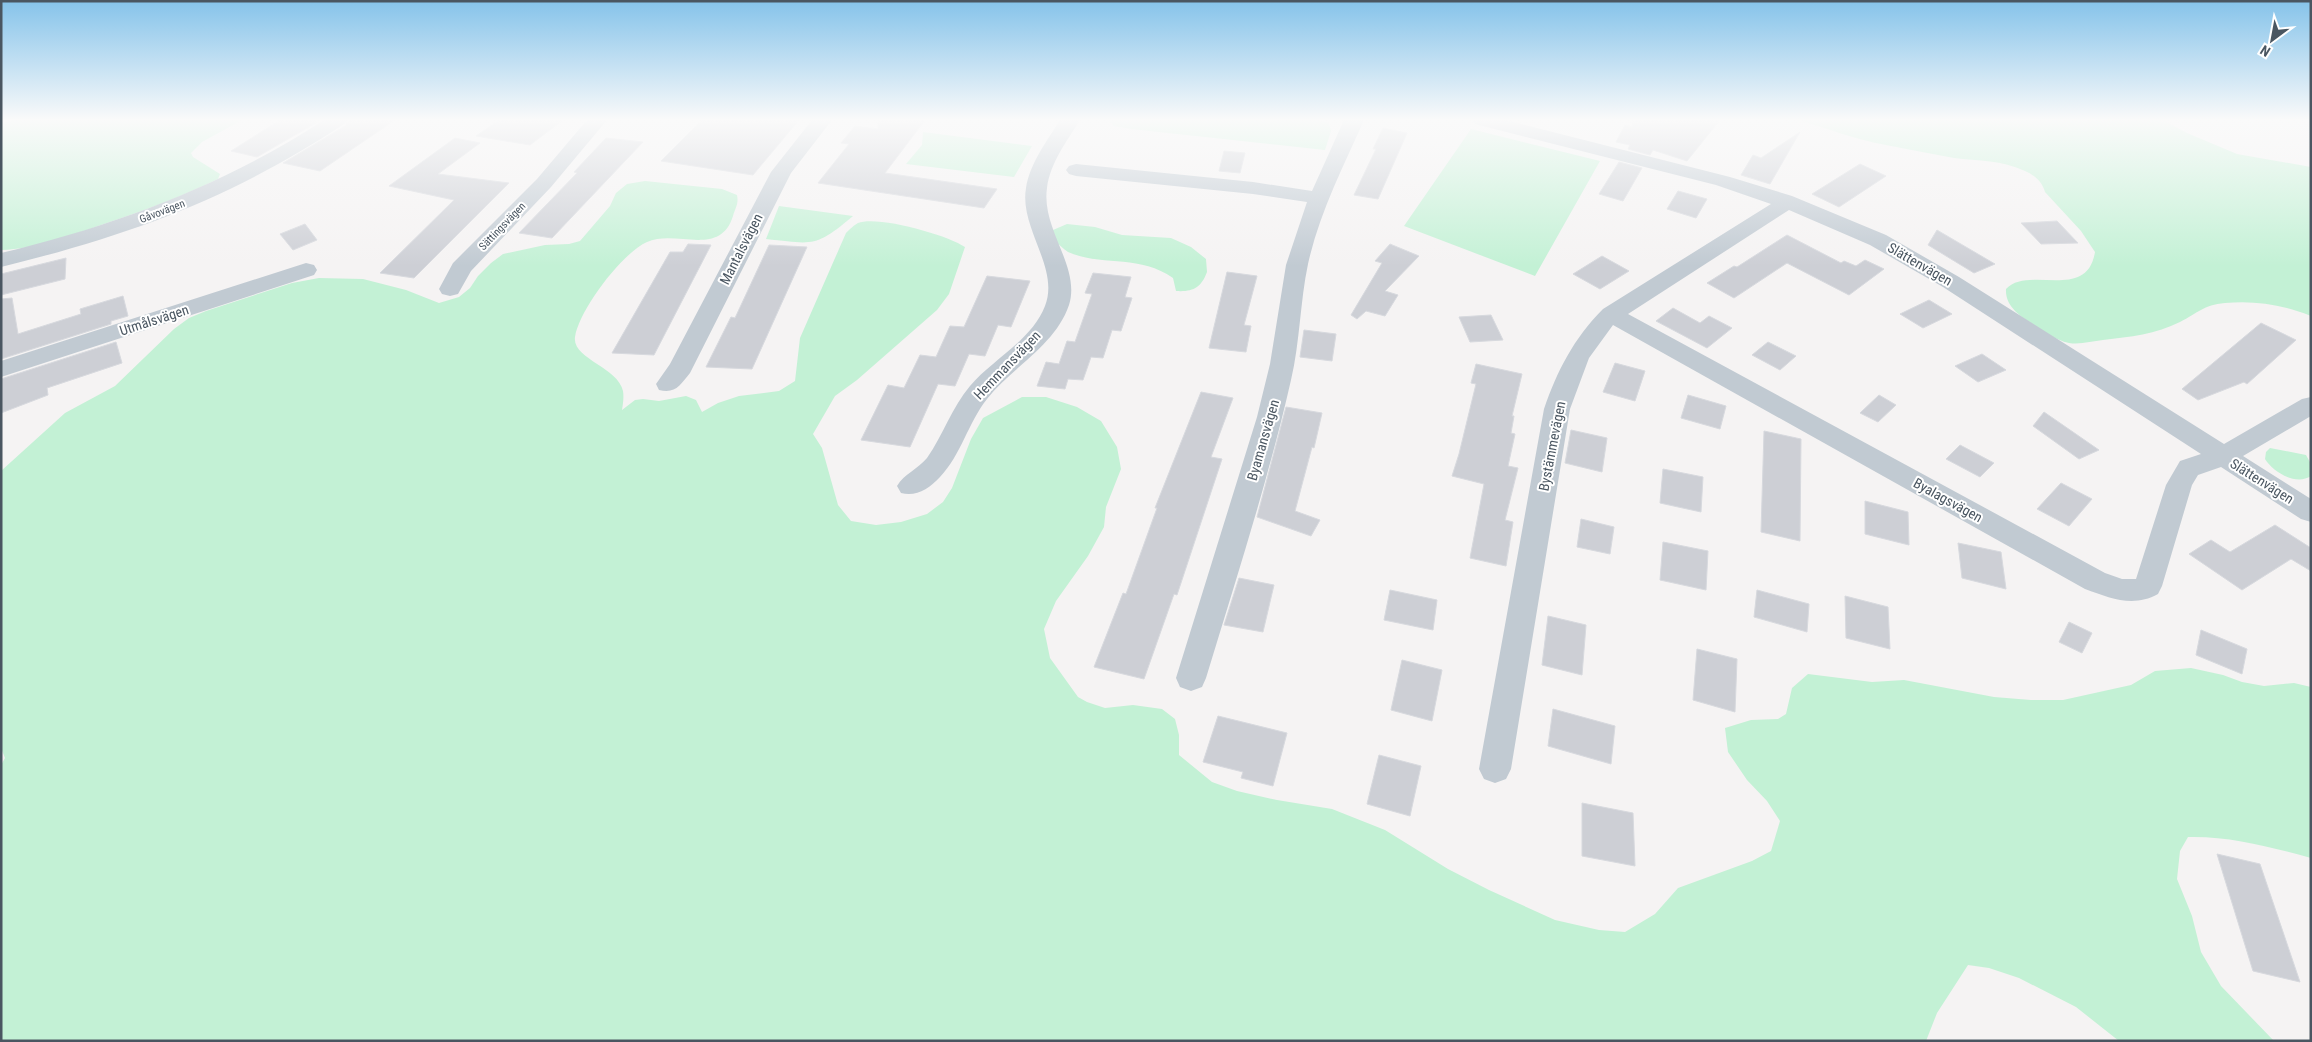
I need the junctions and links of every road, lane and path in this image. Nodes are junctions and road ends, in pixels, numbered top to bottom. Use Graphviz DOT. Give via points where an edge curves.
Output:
graph roads {
  1 [pos="257,169"];
  2 [pos="557,169"];
  3 [pos="784,169"];
  4 [pos="1042,169"];
  5 [pos="1332,169"];
  6 [pos="1684,169"];
  7 [pos="1076,170"];
  8 [pos="1319,198"];
  9 [pos="1785,200"];
  10 [pos="1,260"];
  11 [pos="306,270"];
  12 [pos="450,289"];
  13 [pos="1611,314"];
  14 [pos="1,369"];
  15 [pos="668,384"];
  16 [pos="2311,405"];
  17 [pos="2223,456"];
  18 [pos="910,486"];
  19 [pos="2311,512"];
  20 [pos="1192,678"];
  21 [pos="1496,768"];
  1 -- 10 [label="street, Gåvovägen" via="219,188 100,234"];
  2 -- 12 [label="street, Sättingsvägen" via="461,268"];
  3 -- 15 [label="street, Mantalsvägen" via="681,367"];
  4 -- 18 [label="street, Hemmansvägen" via="1035,192 1038,219 1058,276 1058,307 1032,342 979,393 934,468"];
  5 -- 8 [label="street, Byamansvägen"];
  6 -- 9 [label="street, Slättenvägen"];
  7 -- 8 [label="street"];
  8 -- 20 [label="street, Byamansvägen" via="1300,250 1280,377"];
  9 -- 13 [label="street, Bystämmevägen" via="1780,208"];
  9 -- 17 [label="street, Slättenvägen" via="1878,240 1951,282"];
  11 -- 14 [label="street, Utmålsvägen"];
  13 -- 17 [label="street, Byalagsvägen" via="2095,581 2117,589 2133,591 2148,586 2185,474 2190,468"];
  13 -- 21 [label="street, Bystämmevägen" via="1589,337 1576,358 1557,409"];
  16 -- 17 [label="street"];
  17 -- 19 [label="street, Slättenvägen"];
}
